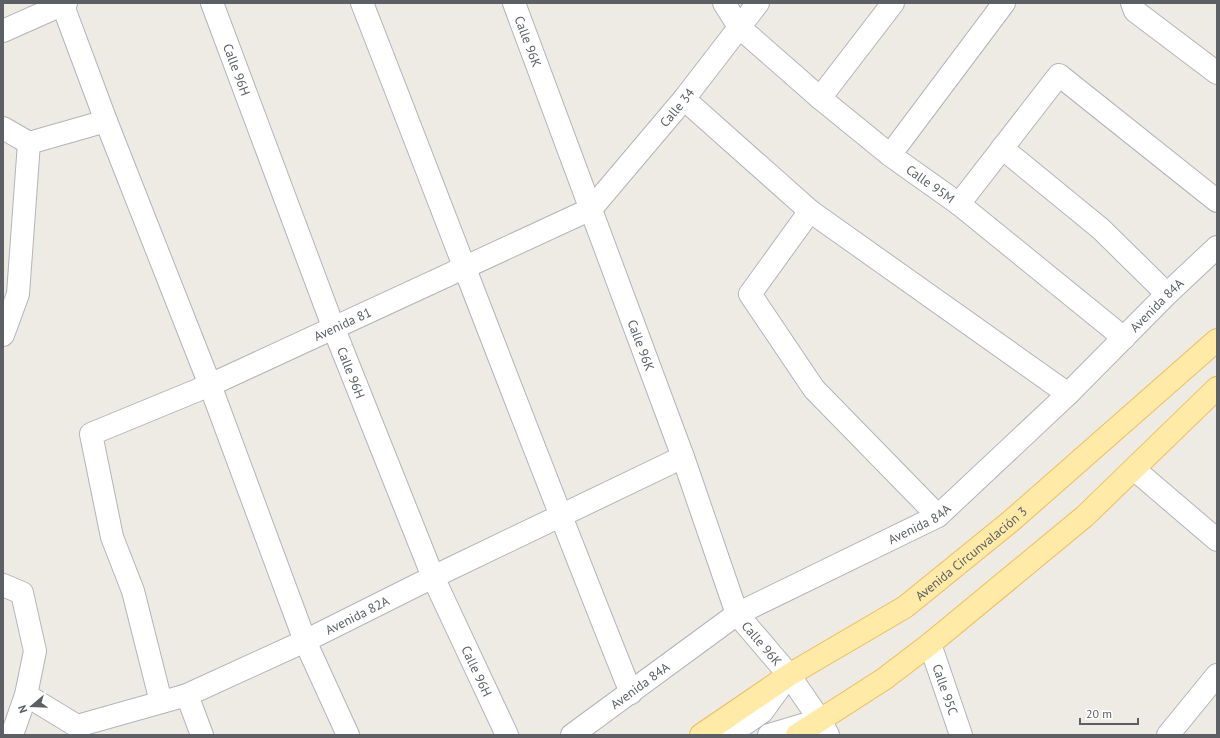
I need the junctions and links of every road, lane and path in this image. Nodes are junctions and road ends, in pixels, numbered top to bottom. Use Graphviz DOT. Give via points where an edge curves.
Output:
graph roads {
  1 [pos="63,3"];
  2 [pos="212,3"];
  3 [pos="362,3"];
  4 [pos="514,3"];
  5 [pos="724,3"];
  6 [pos="758,3"];
  7 [pos="893,3"];
  8 [pos="1004,3"];
  9 [pos="1133,7"];
  10 [pos="740,27"];
  11 [pos="3,31"];
  12 [pos="1217,74"];
  13 [pos="820,98"];
  14 [pos="684,99"];
  15 [pos="106,121"];
  16 [pos="3,128"];
  17 [pos="29,143"];
  18 [pos="1002,148"];
  19 [pos="890,154"];
  20 [pos="1217,201"];
  21 [pos="959,204"];
  22 [pos="592,209"];
  23 [pos="810,211"];
  24 [pos="1217,247"];
  25 [pos="465,267"];
  26 [pos="1166,294"];
  27 [pos="334,329"];
  28 [pos="3,335"];
  29 [pos="1124,338"];
  30 [pos="1217,340"];
  31 [pos="210,385"];
  32 [pos="1217,388"];
  33 [pos="1068,394"];
  34 [pos="683,457"];
  35 [pos="1134,469"];
  36 [pos="560,516"];
  37 [pos="938,516"];
  38 [pos="1217,540"];
  39 [pos="433,577"];
  40 [pos="3,586"];
  41 [pos="736,614"];
  42 [pos="306,641"];
  43 [pos="930,644"];
  44 [pos="789,675"];
  45 [pos="1217,675"];
  46 [pos="631,693"];
  47 [pos="26,695"];
  48 [pos="187,696"];
  49 [pos="161,702"];
  50 [pos="824,728"];
  51 [pos="76,730"];
  52 [pos="12,735"];
  53 [pos="202,735"];
  54 [pos="348,735"];
  55 [pos="507,735"];
  56 [pos="572,735"];
  57 [pos="702,735"];
  58 [pos="728,735"];
  59 [pos="769,735"];
  60 [pos="797,735"];
  61 [pos="961,735"];
  62 [pos="1168,735"];
  1 -- 11 [label="street"];
  1 -- 15 [label="street"];
  2 -- 27 [label="street, Calle 96H"];
  3 -- 25 [label="street"];
  4 -- 22 [label="street, Calle 96K"];
  5 -- 10 [label="street, Calle 95M"];
  6 -- 10 [label="street, Calle 34"];
  7 -- 13 [label="street"];
  8 -- 19 [label="street"];
  9 -- 12 [label="street"];
  10 -- 13 [label="street, Calle 95M"];
  10 -- 14 [label="street, Calle 34"];
  13 -- 19 [label="street, Calle 95M"];
  14 -- 22 [label="street, Calle 34"];
  14 -- 23 [label="street"];
  15 -- 17 [label="street"];
  15 -- 31 [label="street"];
  16 -- 17 [label="street"];
  17 -- 28 [label="street" via="18,294"];
  18 -- 20 [label="street" via="1059,75"];
  18 -- 21 [label="street"];
  18 -- 26 [label="street" via="1101,229"];
  19 -- 21 [label="street, Calle 95M"];
  21 -- 29 [label="street, Calle 95M"];
  22 -- 25 [label="street, Avenida 81"];
  22 -- 34 [label="street, Calle 96K"];
  23 -- 33 [label="street"];
  23 -- 37 [label="street" via="750,294 814,389"];
  24 -- 26 [label="street, Avenida 84A"];
  25 -- 27 [label="street, Avenida 81"];
  25 -- 36 [label="street"];
  26 -- 29 [label="street, Avenida 84A"];
  27 -- 31 [label="street, Avenida 81"];
  27 -- 39 [label="street, Calle 96H"];
  29 -- 33 [label="street, Avenida 84A"];
  30 -- 44 [label="main road, Avenida Circunvalación 3" via="1011,521 905,607"];
  31 -- 42 [label="street"];
  31 -- 49 [label="street, Avenida 81" via="91,434 112,537 133,591"];
  32 -- 35 [label="main road"];
  33 -- 37 [label="street, Avenida 84A"];
  34 -- 36 [label="street, Avenida 82A"];
  34 -- 41 [label="street, Calle 96K"];
  35 -- 38 [label="street"];
  35 -- 43 [label="main road" via="1085,516"];
  36 -- 39 [label="street, Avenida 82A"];
  36 -- 46 [label="street"];
  37 -- 41 [label="street, Avenida 84A"];
  39 -- 42 [label="street, Avenida 82A"];
  39 -- 55 [label="street, Calle 96H"];
  40 -- 47 [label="street" via="22,593 35,651"];
  41 -- 44 [label="street, Calle 96K"];
  41 -- 46 [label="street, Avenida 84A"];
  42 -- 48 [label="street, Avenida 82A"];
  42 -- 54 [label="street"];
  43 -- 50 [label="main road"];
  43 -- 61 [label="street, Calle 95C"];
  44 -- 50 [label="street, Calle 96K"];
  44 -- 57 [label="main road, Avenida Circunvalación 3"];
  44 -- 58 [label="street" via="762,712"];
  45 -- 62 [label="street"];
  46 -- 56 [label="street, Avenida 84A"];
  47 -- 51 [label="street, Avenida 82A"];
  47 -- 52 [label="street"];
  48 -- 49 [label="street, Avenida 82A"];
  48 -- 53 [label="street"];
  49 -- 51 [label="street, Avenida 82A"];
  50 -- 59 [label="street"];
  50 -- 60 [label="main road"];
}
